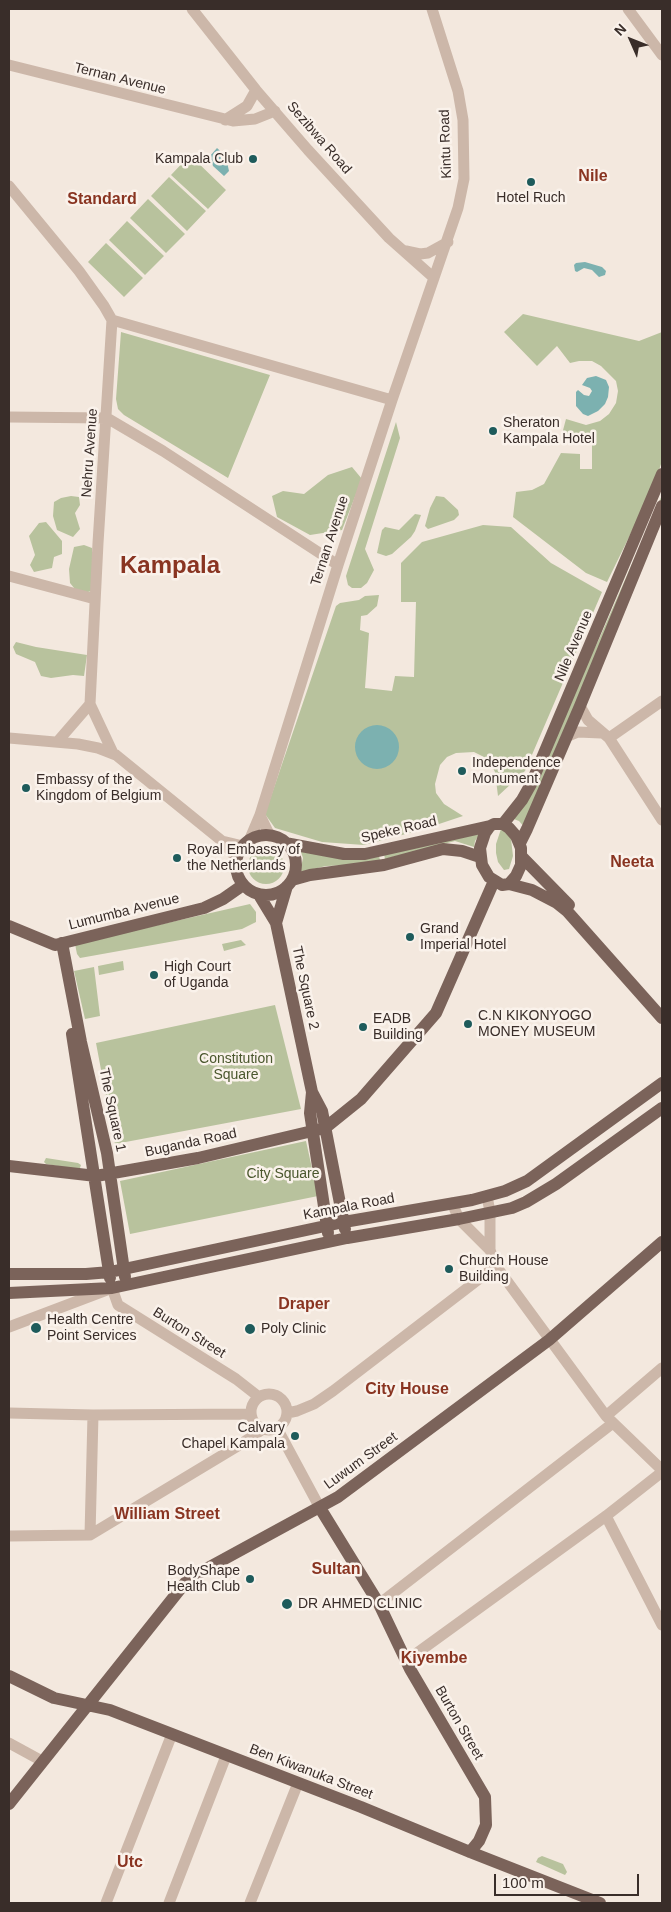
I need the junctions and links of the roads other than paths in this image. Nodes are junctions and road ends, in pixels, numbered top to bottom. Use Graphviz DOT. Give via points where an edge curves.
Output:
graph roads {
  1 [pos="192,9"];
  2 [pos="432,9"];
  3 [pos="628,9"];
  4 [pos="662,55"];
  5 [pos="9,65"];
  6 [pos="256,90"];
  7 [pos="275,111"];
  8 [pos="225,120"];
  9 [pos="9,186"];
  10 [pos="448,242"];
  11 [pos="404,251"];
  12 [pos="434,278"];
  13 [pos="112,320"];
  14 [pos="392,400"];
  15 [pos="9,417"];
  16 [pos="108,418"];
  17 [pos="662,474"];
  18 [pos="662,506"];
  19 [pos="338,565"];
  20 [pos="9,576"];
  21 [pos="95,600"];
  22 [pos="662,701"];
  23 [pos="90,704"];
  24 [pos="580,706"];
  25 [pos="605,735"];
  26 [pos="566,737"];
  27 [pos="9,738"];
  28 [pos="58,741"];
  29 [pos="113,753"];
  30 [pos="658,805"];
  31 [pos="260,815"];
  32 [pos="662,820"];
  33 [pos="496,825"];
  34 [pos="270,836"];
  35 [pos="222,841"];
  36 [pos="520,842"];
  37 [pos="246,843"];
  38 [pos="285,843"];
  39 [pos="480,857"];
  40 [pos="522,857"];
  41 [pos="237,859"];
  42 [pos="494,881"];
  43 [pos="290,883"];
  44 [pos="508,884"];
  45 [pos="243,885"];
  46 [pos="259,895"];
  47 [pos="276,923"];
  48 [pos="9,926"];
  49 [pos="58,944"];
  50 [pos="662,1005"];
  51 [pos="662,1018"];
  52 [pos="662,1083"];
  53 [pos="662,1108"];
  54 [pos="319,1130"];
  55 [pos="9,1166"];
  56 [pos="109,1175"];
  57 [pos="96,1176"];
  58 [pos="487,1196"];
  59 [pos="452,1203"];
  60 [pos="490,1212"];
  61 [pos="459,1219"];
  62 [pos="344,1222"];
  63 [pos="327,1226"];
  64 [pos="347,1238"];
  65 [pos="329,1242"];
  66 [pos="662,1242"];
  67 [pos="490,1250"];
  68 [pos="496,1266"];
  69 [pos="123,1269"];
  70 [pos="110,1272"];
  71 [pos="9,1274"];
  72 [pos="126,1285"];
  73 [pos="112,1288"];
  74 [pos="9,1293"];
  75 [pos="9,1327"];
  76 [pos="549,1340"];
  77 [pos="662,1368"];
  78 [pos="259,1397"];
  79 [pos="9,1413"];
  80 [pos="286,1413"];
  81 [pos="251,1414"];
  82 [pos="92,1415"];
  83 [pos="610,1420"];
  84 [pos="277,1428"];
  85 [pos="263,1429"];
  86 [pos="662,1471"];
  87 [pos="320,1508"];
  88 [pos="606,1516"];
  89 [pos="90,1535"];
  90 [pos="9,1536"];
  91 [pos="379,1604"];
  92 [pos="662,1625"];
  93 [pos="406,1661"];
  94 [pos="9,1676"];
  95 [pos="86,1706"];
  96 [pos="172,1734"];
  97 [pos="9,1742"];
  98 [pos="226,1756"];
  99 [pos="42,1761"];
  100 [pos="298,1784"];
  101 [pos="9,1804"];
  102 [pos="470,1852"];
  103 [pos="106,1903"];
  104 [pos="169,1903"];
  105 [pos="250,1903"];
  106 [pos="600,1903"];
  1 -- 6 [label="street, Sezibwa Road"];
  2 -- 10 [label="street, Kintu Road" via="458,91 463,120 464,179"];
  3 -- 4 [label="street"];
  5 -- 8 [label="street, Ternan Avenue"];
  6 -- 7 [label="street, Sezibwa Road"];
  6 -- 8 [label="street" via="247,106"];
  7 -- 8 [label="street, Ternan Avenue" via="247,120"];
  7 -- 11 [label="street, Sezibwa Road" via="383,232"];
  9 -- 13 [label="street" via="79,271"];
  10 -- 11 [label="street" via="428,253"];
  10 -- 12 [label="street, Kintu Road"];
  11 -- 12 [label="street, Sezibwa Road"];
  12 -- 14 [label="street, Ternan Avenue"];
  13 -- 14 [label="street"];
  13 -- 16 [label="street, Nehru Avenue"];
  14 -- 19 [label="street, Ternan Avenue"];
  15 -- 16 [label="street"];
  16 -- 19 [label="street"];
  16 -- 21 [label="street, Nehru Avenue"];
  17 -- 33 [label="main road, Nile Avenue" via="531,784 522,800"];
  18 -- 24 [label="main road, Nile Avenue"];
  19 -- 31 [label="street, Ternan Avenue"];
  20 -- 21 [label="street"];
  21 -- 23 [label="street, Nehru Avenue"];
  22 -- 25 [label="street"];
  23 -- 28 [label="street"];
  23 -- 29 [label="street, Nehru Avenue"];
  24 -- 25 [label="street" via="583,714"];
  24 -- 26 [label="main road, Nile Avenue"];
  25 -- 26 [label="street" via="578,732"];
  25 -- 30 [label="street"];
  26 -- 36 [label="main road, Nile Avenue"];
  27 -- 28 [label="street"];
  28 -- 29 [label="street"];
  29 -- 35 [label="street"];
  30 -- 32 [label="street"];
  31 -- 34 [label="street"];
  31 -- 37 [label="street, Ternan Avenue"];
  33 -- 36 [label="main road" via="513,831"];
  33 -- 38 [label="main road, Speke Road" via="365,854 344,854"];
  33 -- 39 [label="main road" via="482,840"];
  34 -- 37 [label="main road" via="259,836"];
  34 -- 38 [label="main road"];
  35 -- 37 [label="street"];
  35 -- 41 [label="street"];
  36 -- 40 [label="main road"];
  37 -- 41 [label="main road"];
  38 -- 43 [label="main road" via="291,849 296,864"];
  39 -- 42 [label="main road"];
  39 -- 43 [label="main road, Speke Road" via="462,851 443,850 384,865 310,875"];
  40 -- 44 [label="main road" via="516,876"];
  40 -- 50 [label="main road"];
  41 -- 45 [label="main road" via="236,871"];
  42 -- 44 [label="main road"];
  42 -- 54 [label="main road, Buganda Road" via="436,1013 361,1099"];
  43 -- 46 [label="main road" via="274,894"];
  43 -- 47 [label="main road"];
  44 -- 51 [label="main road" via="532,890 567,911"];
  45 -- 46 [label="main road"];
  45 -- 49 [label="main road, Lumumba Avenue" via="204,908"];
  46 -- 47 [label="main road, The Square 2"];
  47 -- 54 [label="main road, The Square 2" via="312,1092 322,1111"];
  48 -- 49 [label="main road, Lumumba Avenue"];
  49 -- 56 [label="main road, The Square 1" via="107,1153"];
  49 -- 57 [label="main road, The Square 1"];
  52 -- 58 [label="main road, Kampala Road" via="527,1181"];
  53 -- 60 [label="main road" via="538,1196 512,1208"];
  54 -- 56 [label="main road, Buganda Road"];
  54 -- 62 [label="main road, The Square 2"];
  54 -- 63 [label="main road, The Square 2"];
  55 -- 57 [label="main road, Buganda Road"];
  56 -- 57 [label="main road, Buganda Road"];
  56 -- 69 [label="main road, The Square 1"];
  57 -- 70 [label="main road, The Square 1"];
  58 -- 59 [label="main road, Kampala Road"];
  58 -- 60 [label="street"];
  59 -- 61 [label="street"];
  59 -- 62 [label="main road, Kampala Road"];
  60 -- 61 [label="main road"];
  60 -- 67 [label="street"];
  61 -- 64 [label="main road"];
  61 -- 67 [label="street"];
  62 -- 63 [label="main road, Kampala Road"];
  62 -- 64 [label="main road, The Square 2"];
  63 -- 65 [label="main road, The Square 2"];
  63 -- 69 [label="main road, Kampala Road"];
  64 -- 65 [label="main road"];
  65 -- 72 [label="main road"];
  66 -- 76 [label="main road, Luwum Street"];
  67 -- 68 [label="street"];
  68 -- 76 [label="street"];
  68 -- 80 [label="street" via="327,1395 314,1404"];
  69 -- 70 [label="main road, Kampala Road"];
  69 -- 72 [label="main road, The Square 1"];
  70 -- 71 [label="main road, Kampala Road"];
  70 -- 73 [label="main road, The Square 1"];
  72 -- 73 [label="main road"];
  73 -- 74 [label="main road"];
  73 -- 75 [label="street"];
  73 -- 78 [label="street, Burton Street" via="118,1305 236,1379"];
  76 -- 83 [label="street"];
  76 -- 87 [label="main road, Luwum Street"];
  77 -- 83 [label="street"];
  78 -- 80 [label="street" via="270,1394 280,1398"];
  78 -- 81 [label="street"];
  79 -- 82 [label="street"];
  80 -- 84 [label="street" via="284,1422"];
  81 -- 82 [label="street"];
  81 -- 85 [label="street"];
  82 -- 89 [label="street"];
  83 -- 86 [label="street"];
  83 -- 91 [label="street"];
  84 -- 85 [label="street"];
  84 -- 87 [label="street, Burton Street"];
  85 -- 89 [label="street"];
  86 -- 88 [label="street"];
  87 -- 91 [label="main road, Burton Street"];
  87 -- 95 [label="main road, Luwum Street" via="185,1583"];
  88 -- 92 [label="street"];
  88 -- 93 [label="street"];
  89 -- 90 [label="street"];
  91 -- 93 [label="main road, Burton Street"];
  93 -- 102 [label="main road, Burton Street" via="485,1797 486,1825"];
  94 -- 95 [label="main road, Ben Kiwanuka Street" via="54,1698"];
  95 -- 96 [label="main road, Ben Kiwanuka Street" via="110,1710"];
  95 -- 99 [label="main road, Luwum Street"];
  96 -- 98 [label="main road, Ben Kiwanuka Street"];
  96 -- 103 [label="street"];
  97 -- 99 [label="street"];
  98 -- 100 [label="main road, Ben Kiwanuka Street"];
  98 -- 104 [label="street"];
  99 -- 101 [label="main road, Luwum Street"];
  100 -- 102 [label="main road, Ben Kiwanuka Street"];
  100 -- 105 [label="street"];
  102 -- 106 [label="main road, Ben Kiwanuka Street"];
}
